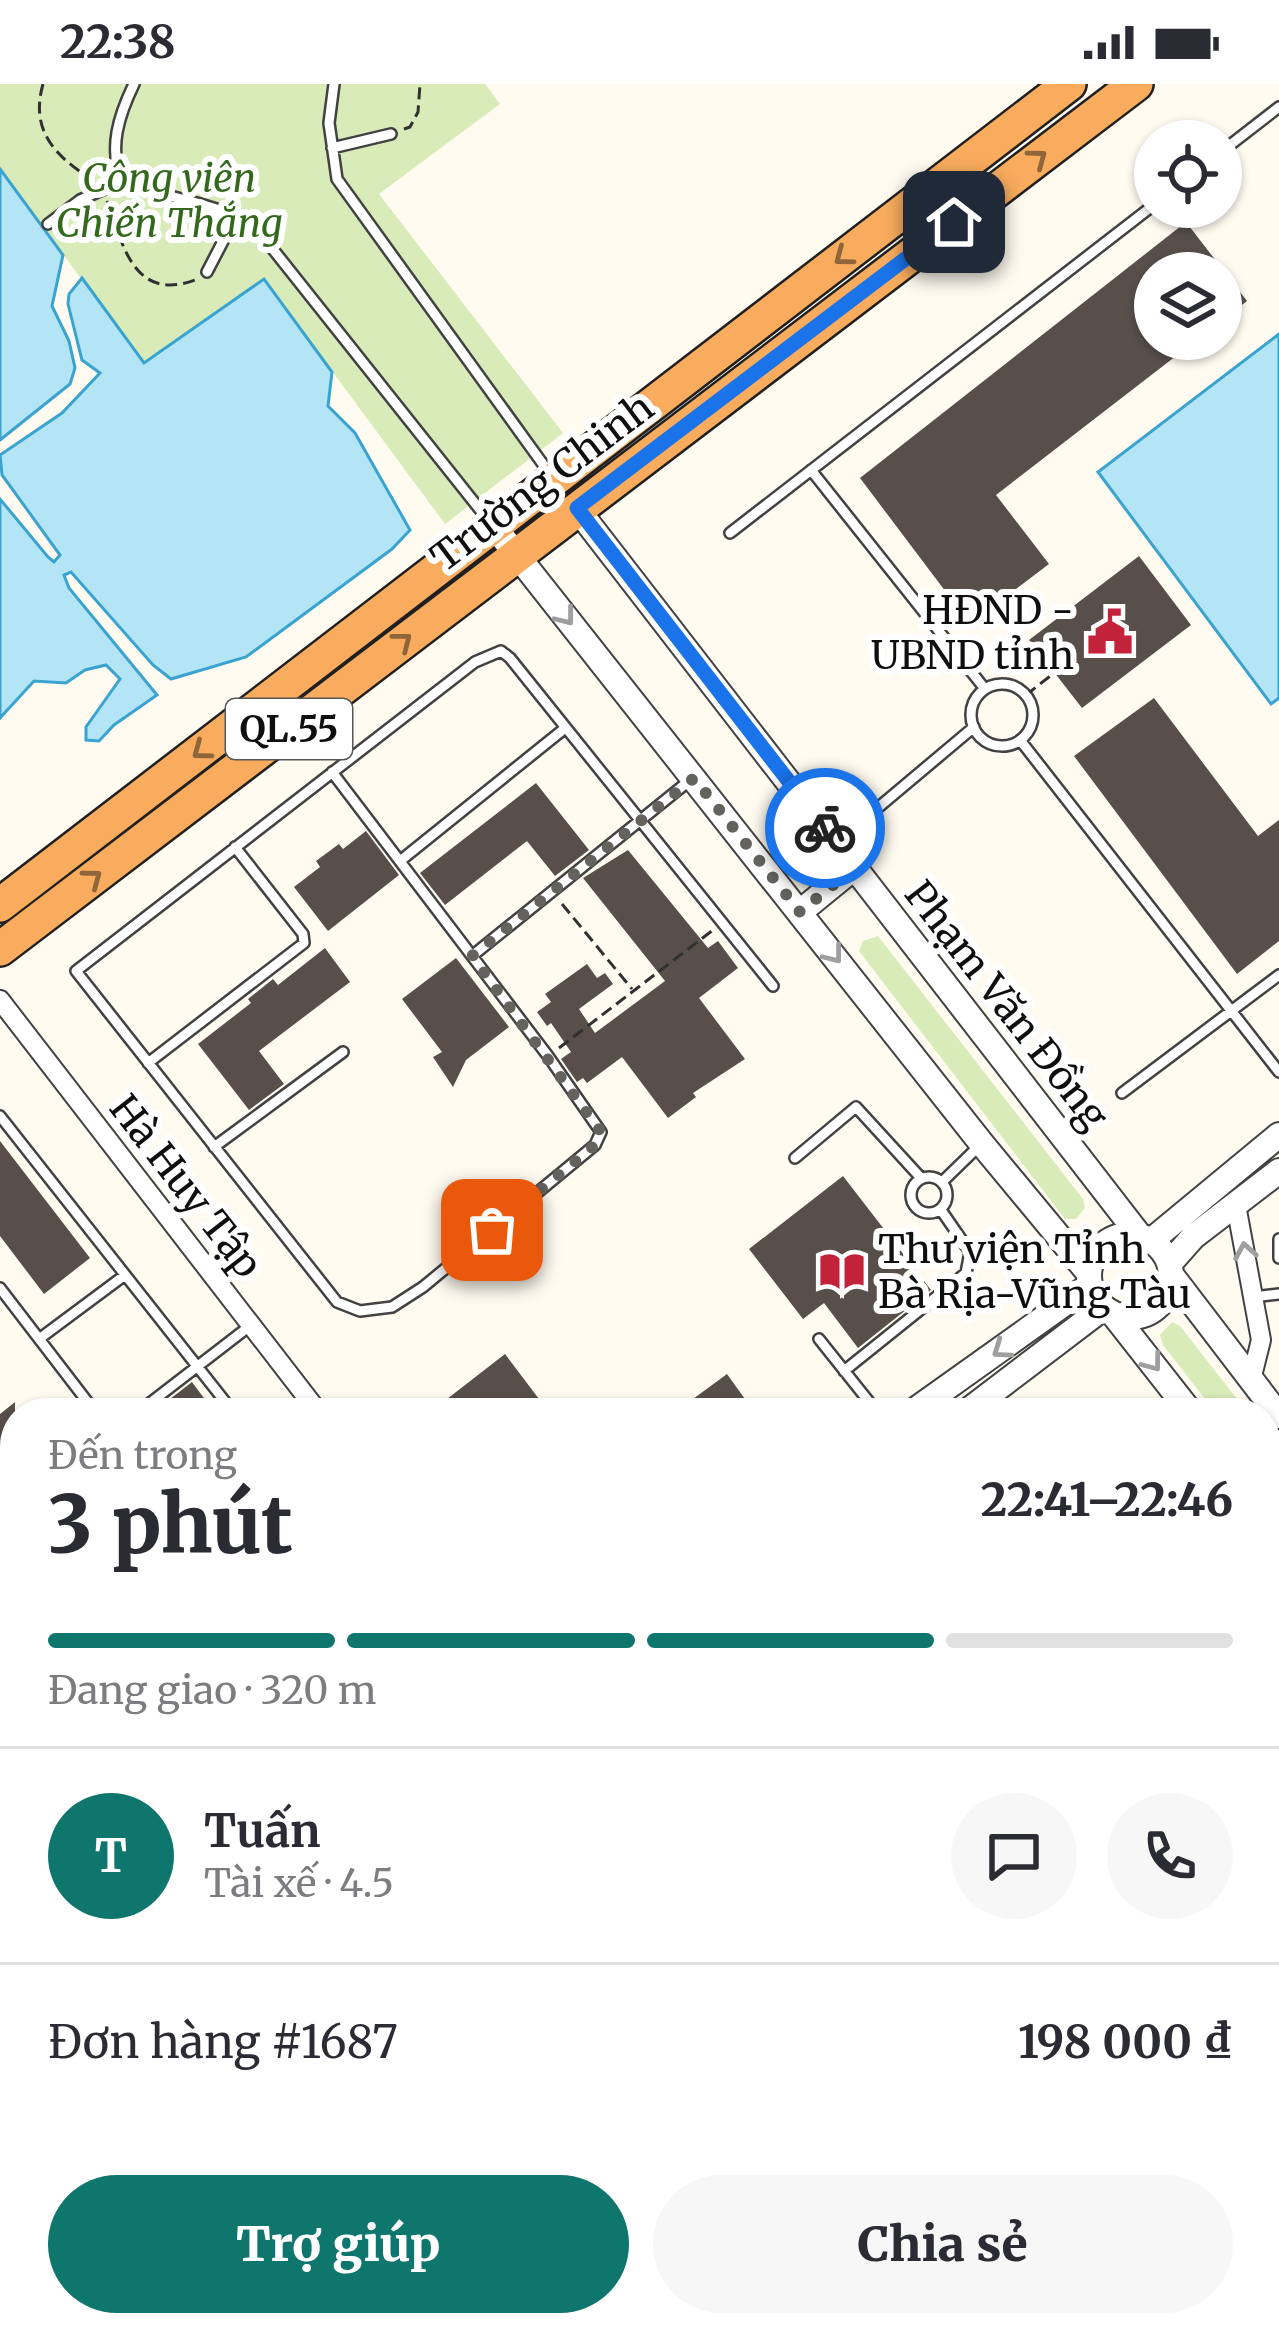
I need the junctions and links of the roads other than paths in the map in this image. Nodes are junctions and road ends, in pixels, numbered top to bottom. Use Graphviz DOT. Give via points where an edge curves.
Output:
graph roads {
  1 [pos="134,84"];
  2 [pos="334,84"];
  3 [pos="1069,84"];
  4 [pos="1136,84"];
  5 [pos="1279,107"];
  6 [pos="391,134"];
  7 [pos="1242,136"];
  8 [pos="332,148"];
  9 [pos="122,181"];
  10 [pos="236,218"];
  11 [pos="1134,220"];
  12 [pos="47,224"];
  13 [pos="207,272"];
  14 [pos="812,470"];
  15 [pos="554,478"];
  16 [pos="577,508"];
  17 [pos="493,525"];
  18 [pos="730,533"];
  19 [pos="516,554"];
  20 [pos="985,689"];
  21 [pos="974,727"];
  22 [pos="564,728"];
  23 [pos="1020,740"];
  24 [pos="332,772"];
  25 [pos="694,778"];
  26 [pos="639,821"];
  27 [pos="836,843"];
  28 [pos="235,847"];
  29 [pos="400,861"];
  30 [pos="855,867"];
  31 [pos="0,904"];
  32 [pos="800,912"];
  33 [pos="0,949"];
  34 [pos="472,956"];
  35 [pos="1279,975"];
  36 [pos="773,986"];
  37 [pos="0,1000"];
  38 [pos="1231,1011"];
  39 [pos="344,1052"];
  40 [pos="148,1063"];
  41 [pos="1279,1072"];
  42 [pos="1122,1093"];
  43 [pos="0,1115"];
  44 [pos="1279,1135"];
  45 [pos="982,1144"];
  46 [pos="214,1147"];
  47 [pos="795,1158"];
  48 [pos="1279,1172"];
  49 [pos="921,1178"];
  50 [pos="942,1182"];
  51 [pos="1236,1204"];
  52 [pos="941,1210"];
  53 [pos="1145,1238"];
  54 [pos="1279,1239"];
  55 [pos="1279,1258"];
  56 [pos="1171,1269"];
  57 [pos="125,1275"];
  58 [pos="0,1288"];
  59 [pos="1279,1294"];
  60 [pos="1099,1295"];
  61 [pos="1253,1297"];
  62 [pos="251,1325"];
  63 [pos="39,1339"];
  64 [pos="819,1339"];
  65 [pos="197,1366"];
  66 [pos="844,1371"];
  67 [pos="1251,1380"];
  68 [pos="84,1398"];
  69 [pos="156,1398"];
  70 [pos="222,1398"];
  71 [pos="307,1398"];
  72 [pos="866,1398"];
  73 [pos="935,1398"];
  74 [pos="982,1398"];
  75 [pos="1178,1398"];
  76 [pos="1265,1398"];
  1 -- 9 [label="lane" via="117,129 114,161"];
  2 -- 8 [label="lane"];
  3 -- 15 [label="highway, Trường Chinh / QL.55, one-way"];
  16 -- 4 [label="highway, Trường Chinh / QL.55, one-way"];
  5 -- 7 [label="lane"];
  6 -- 8 [label="lane"];
  8 -- 15 [label="lane" via="337,179"];
  9 -- 10 [label="lane"];
  9 -- 12 [label="lane"];
  10 -- 13 [label="lane"];
  10 -- 17 [label="lane" via="260,233"];
  11 -- 14 [label="lane"];
  14 -- 18 [label="lane"];
  14 -- 20 [label="lane"];
  15 -- 16 [label="street, Phạm Văn Đồng"];
  15 -- 17 [label="highway, Trường Chinh / QL.55"];
  16 -- 19 [label="highway, Trường Chinh / QL.55"];
  16 -- 27 [label="street, Phạm Văn Đồng"];
  17 -- 19 [label="street"];
  17 -- 31 [label="highway, Trường Chinh / QL.55, one-way"];
  19 -- 25 [label="street, one-way"];
  33 -- 19 [label="highway, Trường Chinh / QL.55, one-way"];
  20 -- 21 [label="lane" via="974,704"];
  20 -- 23 [label="lane" via="1011,685 1026,695 1033,716"];
  21 -- 23 [label="lane" via="989,743"];
  21 -- 27 [label="lane"];
  22 -- 24 [label="lane" via="510,658 492,652"];
  22 -- 26 [label="lane"];
  22 -- 29 [label="lane"];
  23 -- 38 [label="lane"];
  24 -- 28 [label="lane"];
  24 -- 29 [label="lane"];
  25 -- 26 [label="lane"];
  25 -- 32 [label="street"];
  26 -- 34 [label="lane"];
  26 -- 36 [label="lane"];
  27 -- 30 [label="street, Phạm Văn Đồng"];
  28 -- 40 [label="lane" via="304,943"];
  28 -- 40 [label="lane" via="76,971"];
  29 -- 34 [label="lane"];
  30 -- 32 [label="street"];
  30 -- 53 [label="street, Phạm Văn Đồng"];
  32 -- 45 [label="street, one-way"];
  34 -- 46 [label="lane" via="599,1126 599,1140 423,1287 380,1311 338,1302"];
  35 -- 38 [label="lane"];
  37 -- 62 [label="street, Hà Huy Tập"];
  38 -- 41 [label="lane"];
  38 -- 42 [label="lane"];
  39 -- 46 [label="lane"];
  40 -- 46 [label="lane"];
  43 -- 57 [label="lane"];
  44 -- 53 [label="street"];
  45 -- 50 [label="lane"];
  45 -- 60 [label="street"];
  47 -- 49 [label="lane" via="856,1107"];
  48 -- 51 [label="street"];
  49 -- 50 [label="lane"];
  49 -- 52 [label="lane" via="911,1193 914,1206 926,1214"];
  50 -- 52 [label="lane"];
  51 -- 56 [label="street" via="1193,1237"];
  61 -- 51 [label="street, one-way"];
  52 -- 66 [label="lane" via="970,1252 966,1273"];
  53 -- 56 [label="street"];
  53 -- 60 [label="street" via="1112,1238 1100,1247"];
  54 -- 55 [label="lane"];
  56 -- 60 [label="street" via="1153,1310 1128,1318"];
  56 -- 67 [label="street"];
  57 -- 63 [label="lane"];
  57 -- 65 [label="lane"];
  58 -- 63 [label="lane"];
  59 -- 61 [label="lane"];
  60 -- 73 [label="street, one-way"];
  60 -- 74 [label="street"];
  60 -- 75 [label="street, one-way"];
  61 -- 67 [label="street" via="1261,1340"];
  62 -- 65 [label="lane"];
  62 -- 71 [label="street, Hà Huy Tập"];
  63 -- 68 [label="lane"];
  64 -- 66 [label="lane"];
  65 -- 69 [label="lane"];
  65 -- 70 [label="lane"];
  66 -- 72 [label="lane"];
  67 -- 76 [label="street"];
}
